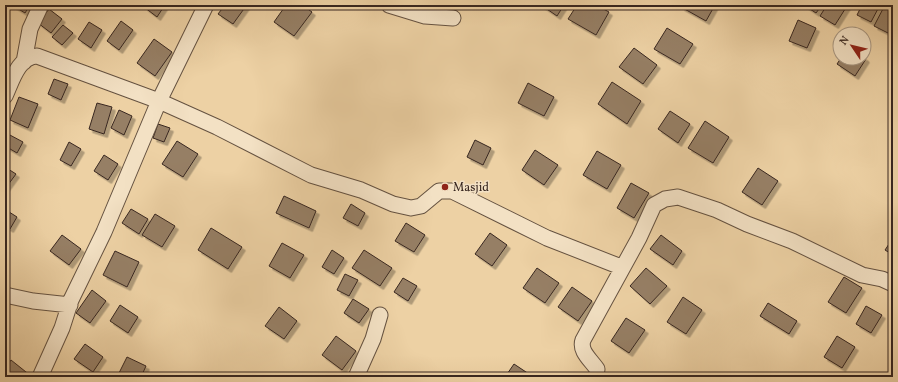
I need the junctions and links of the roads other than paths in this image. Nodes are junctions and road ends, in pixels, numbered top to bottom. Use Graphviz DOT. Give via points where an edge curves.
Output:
graph roads {
  1 [pos="41,5"];
  2 [pos="206,5"];
  3 [pos="388,5"];
  4 [pos="453,18"];
  5 [pos="24,62"];
  6 [pos="5,96"];
  7 [pos="158,101"];
  8 [pos="621,267"];
  9 [pos="893,284"];
  10 [pos="5,295"];
  11 [pos="70,305"];
  12 [pos="380,315"];
  13 [pos="40,377"];
  14 [pos="356,377"];
  15 [pos="596,377"];
  1 -- 5 [label="street" via="30,29"];
  2 -- 7 [label="street"];
  3 -- 4 [label="street" via="425,16"];
  5 -- 6 [label="street" via="16,72"];
  5 -- 7 [label="street" via="29,56 38,56"];
  7 -- 8 [label="street" via="217,127 311,175 411,208 421,206 439,191 452,191 547,238"];
  7 -- 11 [label="street" via="104,232"];
  8 -- 9 [label="street" via="639,238 654,205 665,199 678,197 718,210 792,241 862,275"];
  8 -- 15 [label="street" via="581,345 583,352 597,369"];
  10 -- 11 [label="street"];
  11 -- 13 [label="street"];
  12 -- 14 [label="street" via="373,340"];
}
